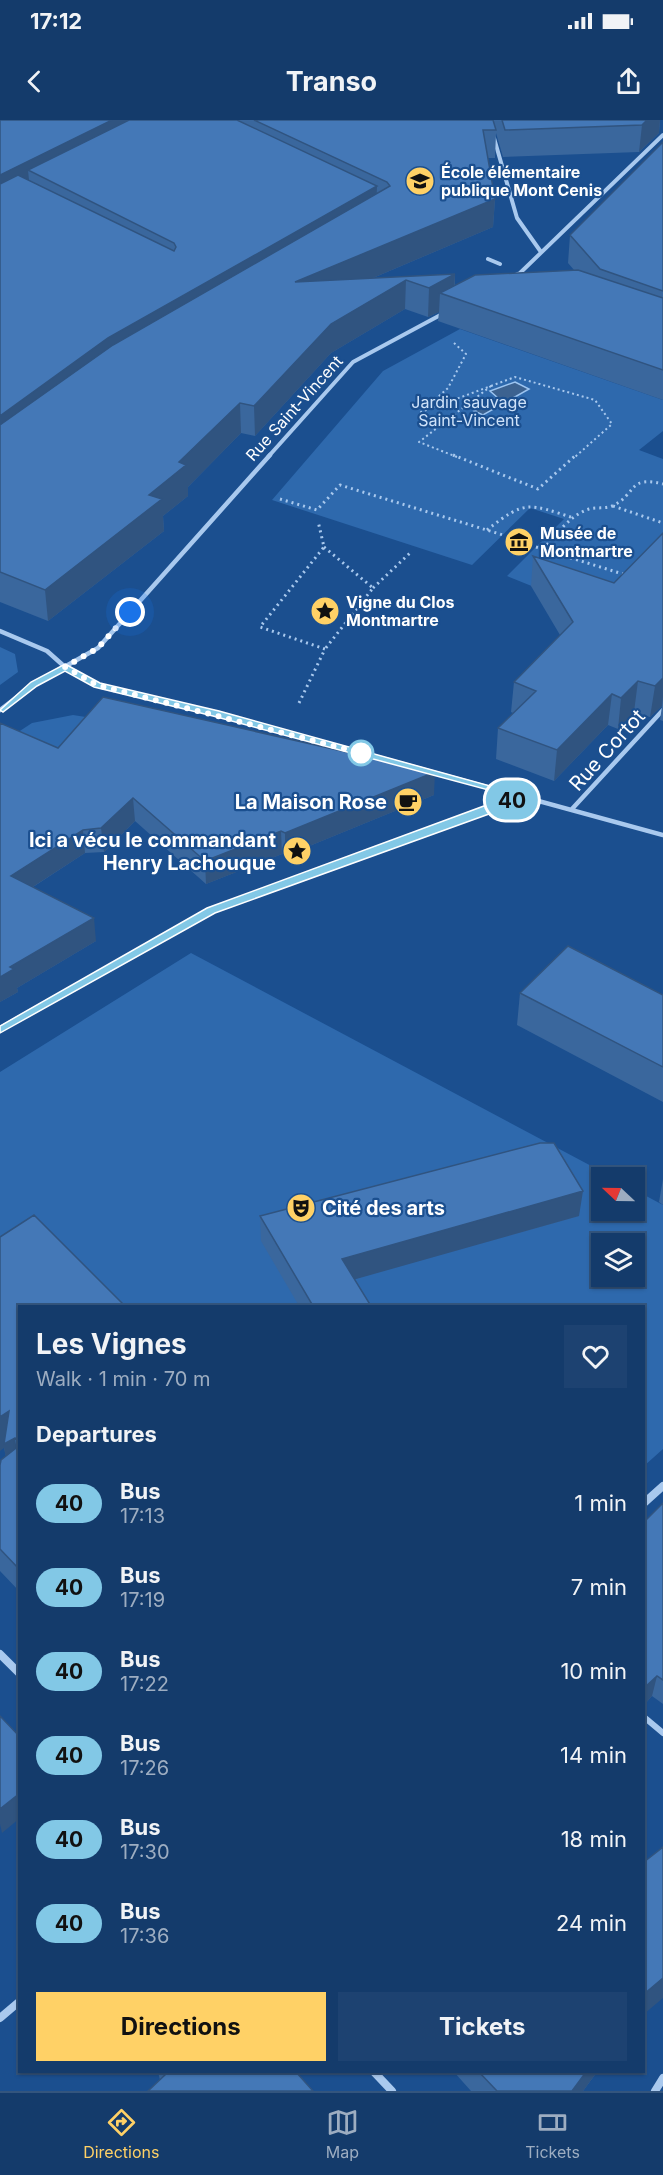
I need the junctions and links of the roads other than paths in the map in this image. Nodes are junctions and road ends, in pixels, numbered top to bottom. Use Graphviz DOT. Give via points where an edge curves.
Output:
graph roads {
  1 [pos="491,131"];
  2 [pos="663,135"];
  3 [pos="541,252"];
  4 [pos="488,259"];
  5 [pos="500,264"];
  6 [pos="520,273"];
  7 [pos="530,276"];
  8 [pos="505,281"];
  9 [pos="456,307"];
  10 [pos="0,631"];
  11 [pos="65,667"];
  12 [pos="0,710"];
  13 [pos="663,710"];
  14 [pos="521,796"];
  15 [pos="572,809"];
  16 [pos="663,835"];
  17 [pos="0,1029"];
  18 [pos="663,1486"];
  19 [pos="645,1502"];
  20 [pos="0,1654"];
  21 [pos="18,1672"];
  22 [pos="645,1718"];
  23 [pos="663,1733"];
  24 [pos="18,2003"];
  25 [pos="0,2018"];
  26 [pos="375,2073"];
  27 [pos="663,2078"];
  28 [pos="392,2091"];
  29 [pos="655,2091"];
  1 -- 3 [label="street" via="517,218"];
  2 -- 3 [label="street"];
  3 -- 6 [label="street"];
  4 -- 5 [label="street"];
  6 -- 7 [label="street"];
  6 -- 8 [label="street"];
  9 -- 11 [label="street, Rue Saint-Vincent" via="353,362 98,648"];
  10 -- 11 [label="street" via="47,651"];
  11 -- 12 [label="street, Rue Saint-Vincent"];
  11 -- 14 [label="street" via="97,685 216,713"];
  13 -- 15 [label="street, Rue Cortot"];
  14 -- 15 [label="street"];
  14 -- 17 [label="street" via="211,910"];
  15 -- 16 [label="street"];
  18 -- 19 [label="street"];
  20 -- 21 [label="street"];
  22 -- 23 [label="lane"];
  24 -- 25 [label="street"];
  26 -- 28 [label="street"];
  27 -- 29 [label="street"];
}
